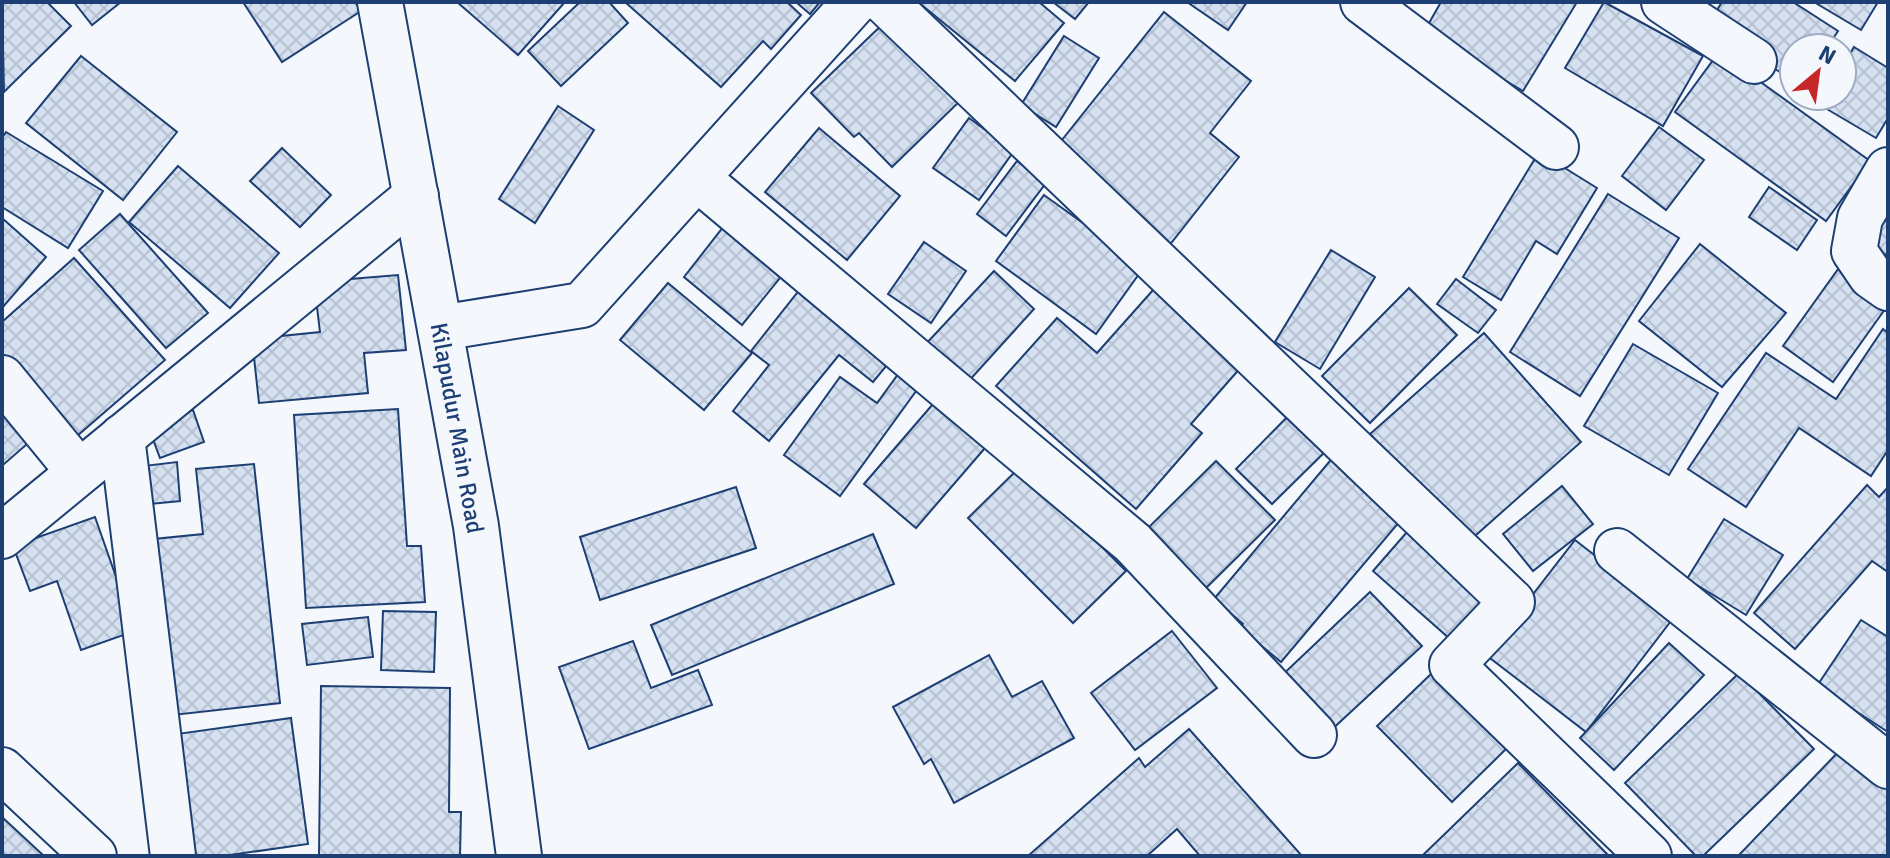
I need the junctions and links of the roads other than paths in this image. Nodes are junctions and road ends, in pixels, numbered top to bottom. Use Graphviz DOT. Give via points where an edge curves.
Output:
graph roads {
  1 [pos="380,2"];
  2 [pos="855,2"];
  3 [pos="885,2"];
  4 [pos="1363,2"];
  5 [pos="1664,2"];
  6 [pos="1754,61"];
  7 [pos="1556,147"];
  8 [pos="1888,170"];
  9 [pos="697,178"];
  10 [pos="416,196"];
  11 [pos="1888,288"];
  12 [pos="440,328"];
  13 [pos="2,378"];
  14 [pos="122,437"];
  15 [pos="79,472"];
  16 [pos="2,536"];
  17 [pos="1617,551"];
  18 [pos="1314,735"];
  19 [pos="1888,766"];
  20 [pos="2,770"];
  21 [pos="94,856"];
  22 [pos="173,856"];
  23 [pos="519,856"];
  24 [pos="1649,856"];
  1 -- 10 [label="street, Kilapudur Main Road"];
  2 -- 9 [label="street"];
  3 -- 24 [label="street" via="1512,602 1452,665"];
  4 -- 7 [label="street"];
  5 -- 6 [label="street"];
  8 -- 11 [label="street" via="1860,218 1854,251 1871,276"];
  9 -- 12 [label="street" via="582,305"];
  9 -- 18 [label="street" via="1133,543"];
  10 -- 12 [label="street, Kilapudur Main Road"];
  10 -- 14 [label="street"];
  12 -- 23 [label="street, Kilapudur Main Road" via="476,526"];
  13 -- 15 [label="street"];
  14 -- 15 [label="street"];
  14 -- 22 [label="street"];
  15 -- 16 [label="street"];
  17 -- 19 [label="street"];
  20 -- 21 [label="street"];
}
